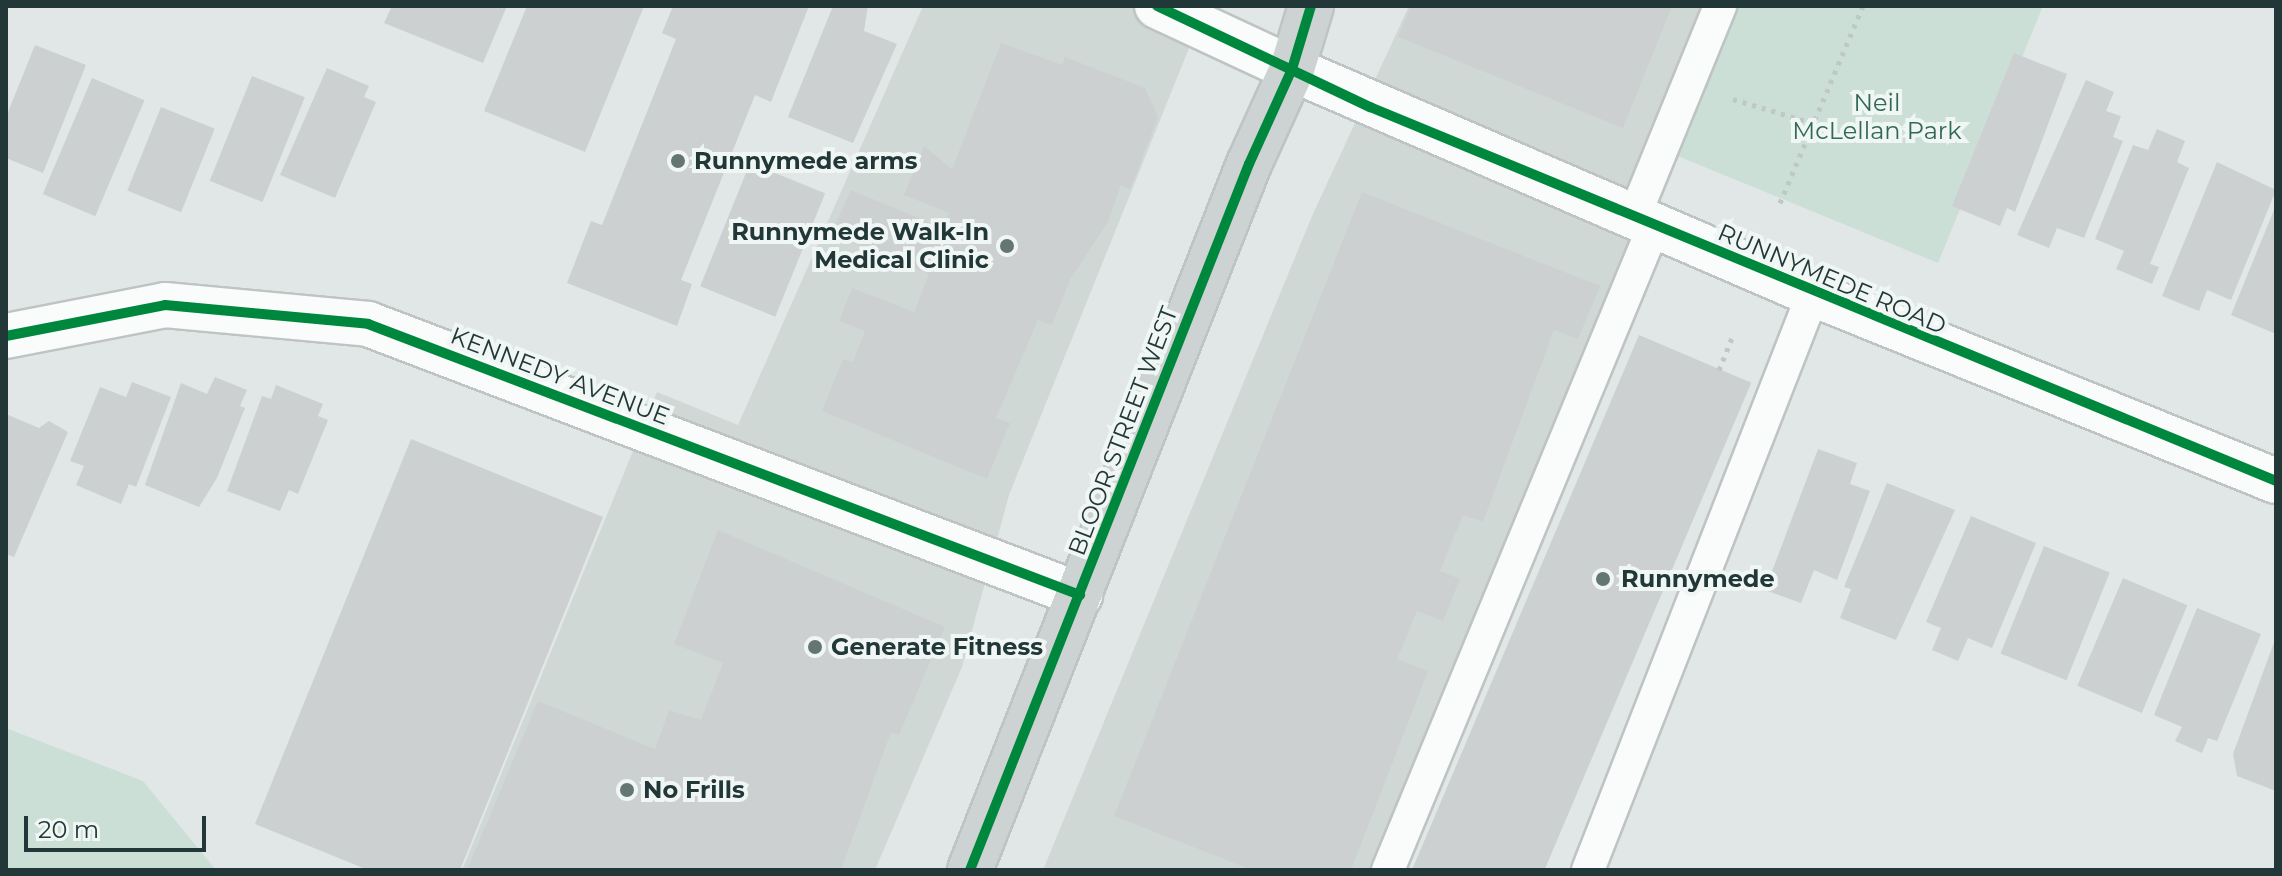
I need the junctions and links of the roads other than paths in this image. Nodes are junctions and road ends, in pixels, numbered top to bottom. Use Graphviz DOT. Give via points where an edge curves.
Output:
graph roads {
  1 [pos="1157,6"];
  2 [pos="1311,6"];
  3 [pos="1720,6"];
  4 [pos="1292,69"];
  5 [pos="1644,222"];
  6 [pos="1813,294"];
  7 [pos="6,336"];
  8 [pos="2276,481"];
  9 [pos="1080,595"];
  10 [pos="974,869"];
  11 [pos="1388,870"];
  12 [pos="1588,870"];
  1 -- 4 [label="street, RUNNYMEDE ROAD"];
  2 -- 4 [label="main road, BLOOR STREET WEST"];
  3 -- 5 [label="lane" via="1687,85"];
  4 -- 5 [label="street, RUNNYMEDE ROAD"];
  4 -- 9 [label="main road, BLOOR STREET WEST" via="1249,164"];
  5 -- 6 [label="street, RUNNYMEDE ROAD"];
  5 -- 11 [label="lane"];
  6 -- 8 [label="street, RUNNYMEDE ROAD"];
  6 -- 12 [label="lane"];
  7 -- 9 [label="street, KENNEDY AVENUE" via="165,305 368,324"];
  9 -- 10 [label="main road, BLOOR STREET WEST"];
}
